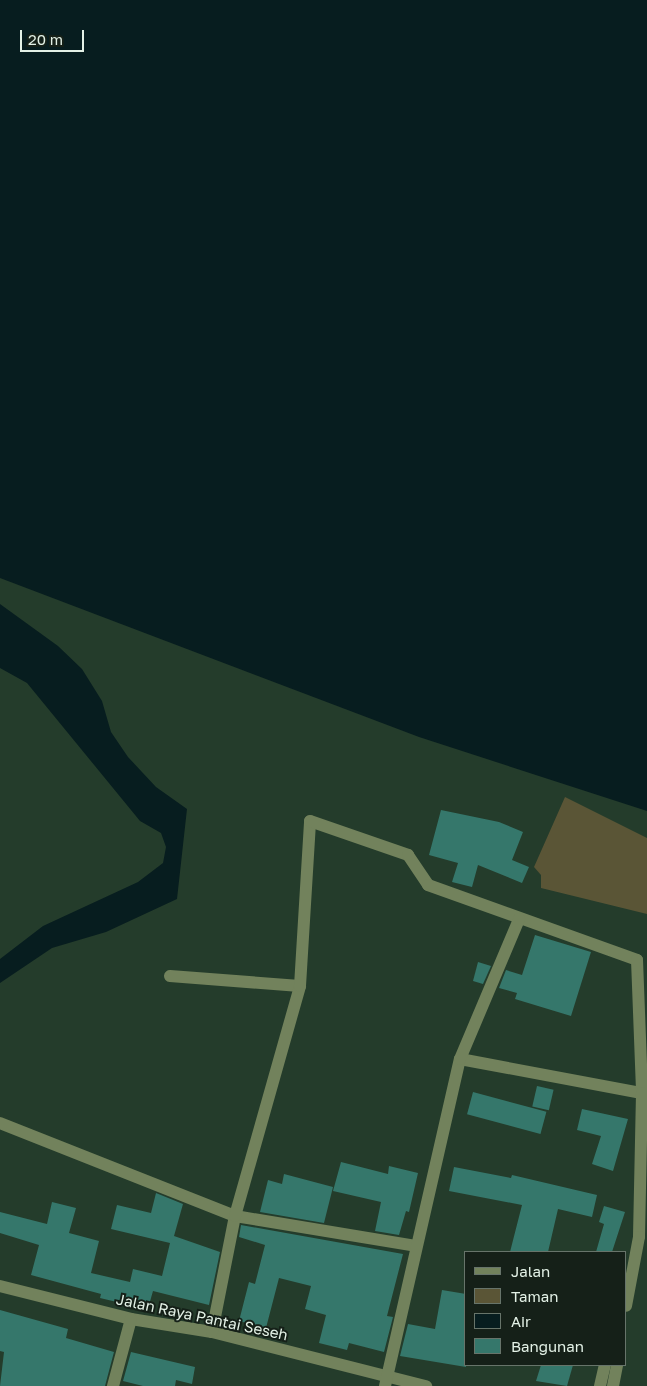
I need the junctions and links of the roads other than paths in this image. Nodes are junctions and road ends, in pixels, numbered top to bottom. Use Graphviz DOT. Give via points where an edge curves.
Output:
graph roads {
  1 [pos="519,919"];
  2 [pos="170,976"];
  3 [pos="300,986"];
  4 [pos="460,1059"];
  5 [pos="642,1093"];
  6 [pos="0,1123"];
  7 [pos="235,1216"];
  8 [pos="416,1246"];
  9 [pos="0,1286"];
  10 [pos="627,1301"];
  11 [pos="131,1319"];
  12 [pos="212,1332"];
  13 [pos="605,1366"];
  14 [pos="617,1366"];
  15 [pos="386,1382"];
  16 [pos="117,1385"];
  17 [pos="426,1386"];
  18 [pos="600,1386"];
  19 [pos="613,1386"];
  1 -- 3 [label="street" via="428,885 408,855 310,821"];
  1 -- 4 [label="street"];
  1 -- 5 [label="street" via="637,960"];
  2 -- 3 [label="street"];
  3 -- 7 [label="street"];
  4 -- 5 [label="street"];
  4 -- 8 [label="street"];
  5 -- 10 [label="street" via="640,1237"];
  6 -- 7 [label="street"];
  7 -- 8 [label="street"];
  7 -- 12 [label="street"];
  8 -- 15 [label="street"];
  9 -- 11 [label="street, Jalan Raya Pantai Seseh"];
  11 -- 12 [label="street, Jalan Raya Pantai Seseh"];
  11 -- 16 [label="street"];
  12 -- 15 [label="street, Jalan Raya Pantai Seseh"];
  13 -- 18 [label="street"];
  14 -- 19 [label="street"];
  15 -- 17 [label="street, Jalan Raya Pantai Seseh"];
}
